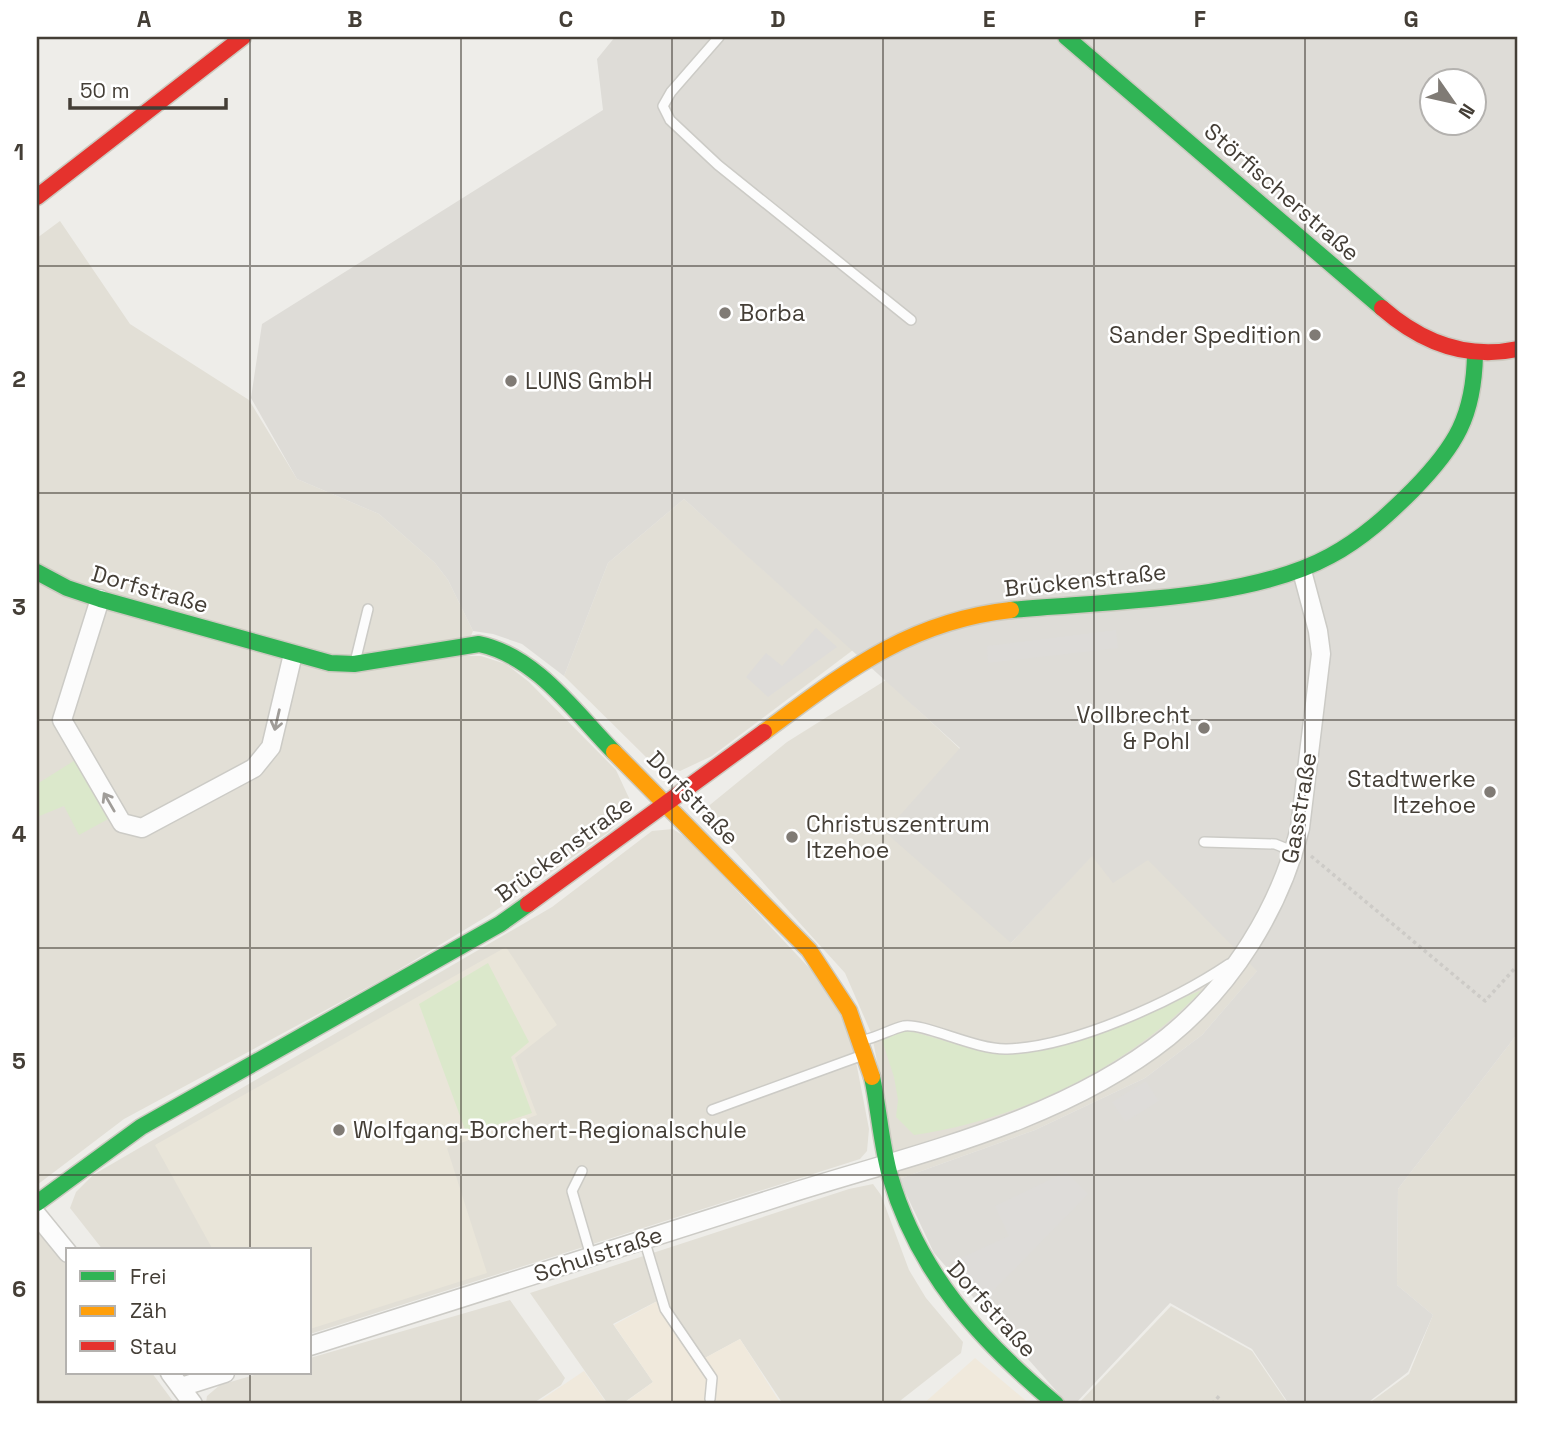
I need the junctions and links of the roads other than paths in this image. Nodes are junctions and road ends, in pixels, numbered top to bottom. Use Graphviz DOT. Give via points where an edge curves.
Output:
graph roads {
  1 [pos="243,37"];
  2 [pos="719,37"];
  3 [pos="1071,38"];
  4 [pos="37,197"];
  5 [pos="911,320"];
  6 [pos="1518,349"];
  7 [pos="1475,354"];
  8 [pos="1302,570"];
  9 [pos="37,572"];
  10 [pos="100,599"];
  11 [pos="368,609"];
  12 [pos="293,654"];
  13 [pos="354,664"];
  14 [pos="666,802"];
  15 [pos="1203,842"];
  16 [pos="1295,848"];
  17 [pos="1239,958"];
  18 [pos="866,1047"];
  19 [pos="712,1110"];
  20 [pos="887,1163"];
  21 [pos="582,1171"];
  22 [pos="37,1203"];
  23 [pos="37,1215"];
  24 [pos="645,1239"];
  25 [pos="66,1251"];
  26 [pos="591,1256"];
  27 [pos="312,1345"];
  28 [pos="218,1374"];
  29 [pos="176,1380"];
  30 [pos="710,1399"];
  31 [pos="193,1404"];
  32 [pos="1056,1404"];
  1 -- 4 [label="street"];
  2 -- 5 [label="lane" via="671,92 663,106 670,120 718,165"];
  3 -- 7 [label="street, Störfischerstraße" via="1386,312 1435,345"];
  6 -- 7 [label="street"];
  7 -- 8 [label="street" via="1472,408 1449,451 1381,522 1331,558"];
  8 -- 14 [label="street, Brückenstraße" via="1245,587 985,612 926,628 849,669"];
  8 -- 16 [label="street, Gasstraße" via="1321,654"];
  9 -- 10 [label="street, Dorfstraße"];
  10 -- 12 [label="street, Dorfstraße"];
  12 -- 10 [label="street, one-way" via="271,747 264,758 254,768 142,828 131,827 121,823 62,720"];
  11 -- 13 [label="lane"];
  12 -- 13 [label="street, Dorfstraße"];
  13 -- 14 [label="street, Dorfstraße" via="480,644 515,656 541,675"];
  14 -- 18 [label="street, Dorfstraße" via="814,955 840,990"];
  14 -- 22 [label="street, Brückenstraße" via="500,924 141,1127"];
  15 -- 16 [label="lane"];
  16 -- 17 [label="street, Gasstraße" via="1275,903"];
  17 -- 18 [label="lane" via="1201,984 1152,1006 1036,1045 981,1047 905,1026"];
  17 -- 20 [label="street, Gasstraße" via="1185,1022 1102,1080 1028,1115"];
  18 -- 19 [label="lane"];
  18 -- 20 [label="street, Dorfstraße"];
  20 -- 24 [label="street, Schulstraße"];
  20 -- 32 [label="street, Dorfstraße" via="916,1252 927,1270 977,1332"];
  21 -- 26 [label="lane" via="572,1191"];
  23 -- 25 [label="street"];
  24 -- 26 [label="street, Schulstraße"];
  24 -- 30 [label="lane" via="665,1309 712,1378"];
  26 -- 27 [label="street, Schulstraße"];
  28 -- 29 [label="street"];
  29 -- 31 [label="street"];
}
